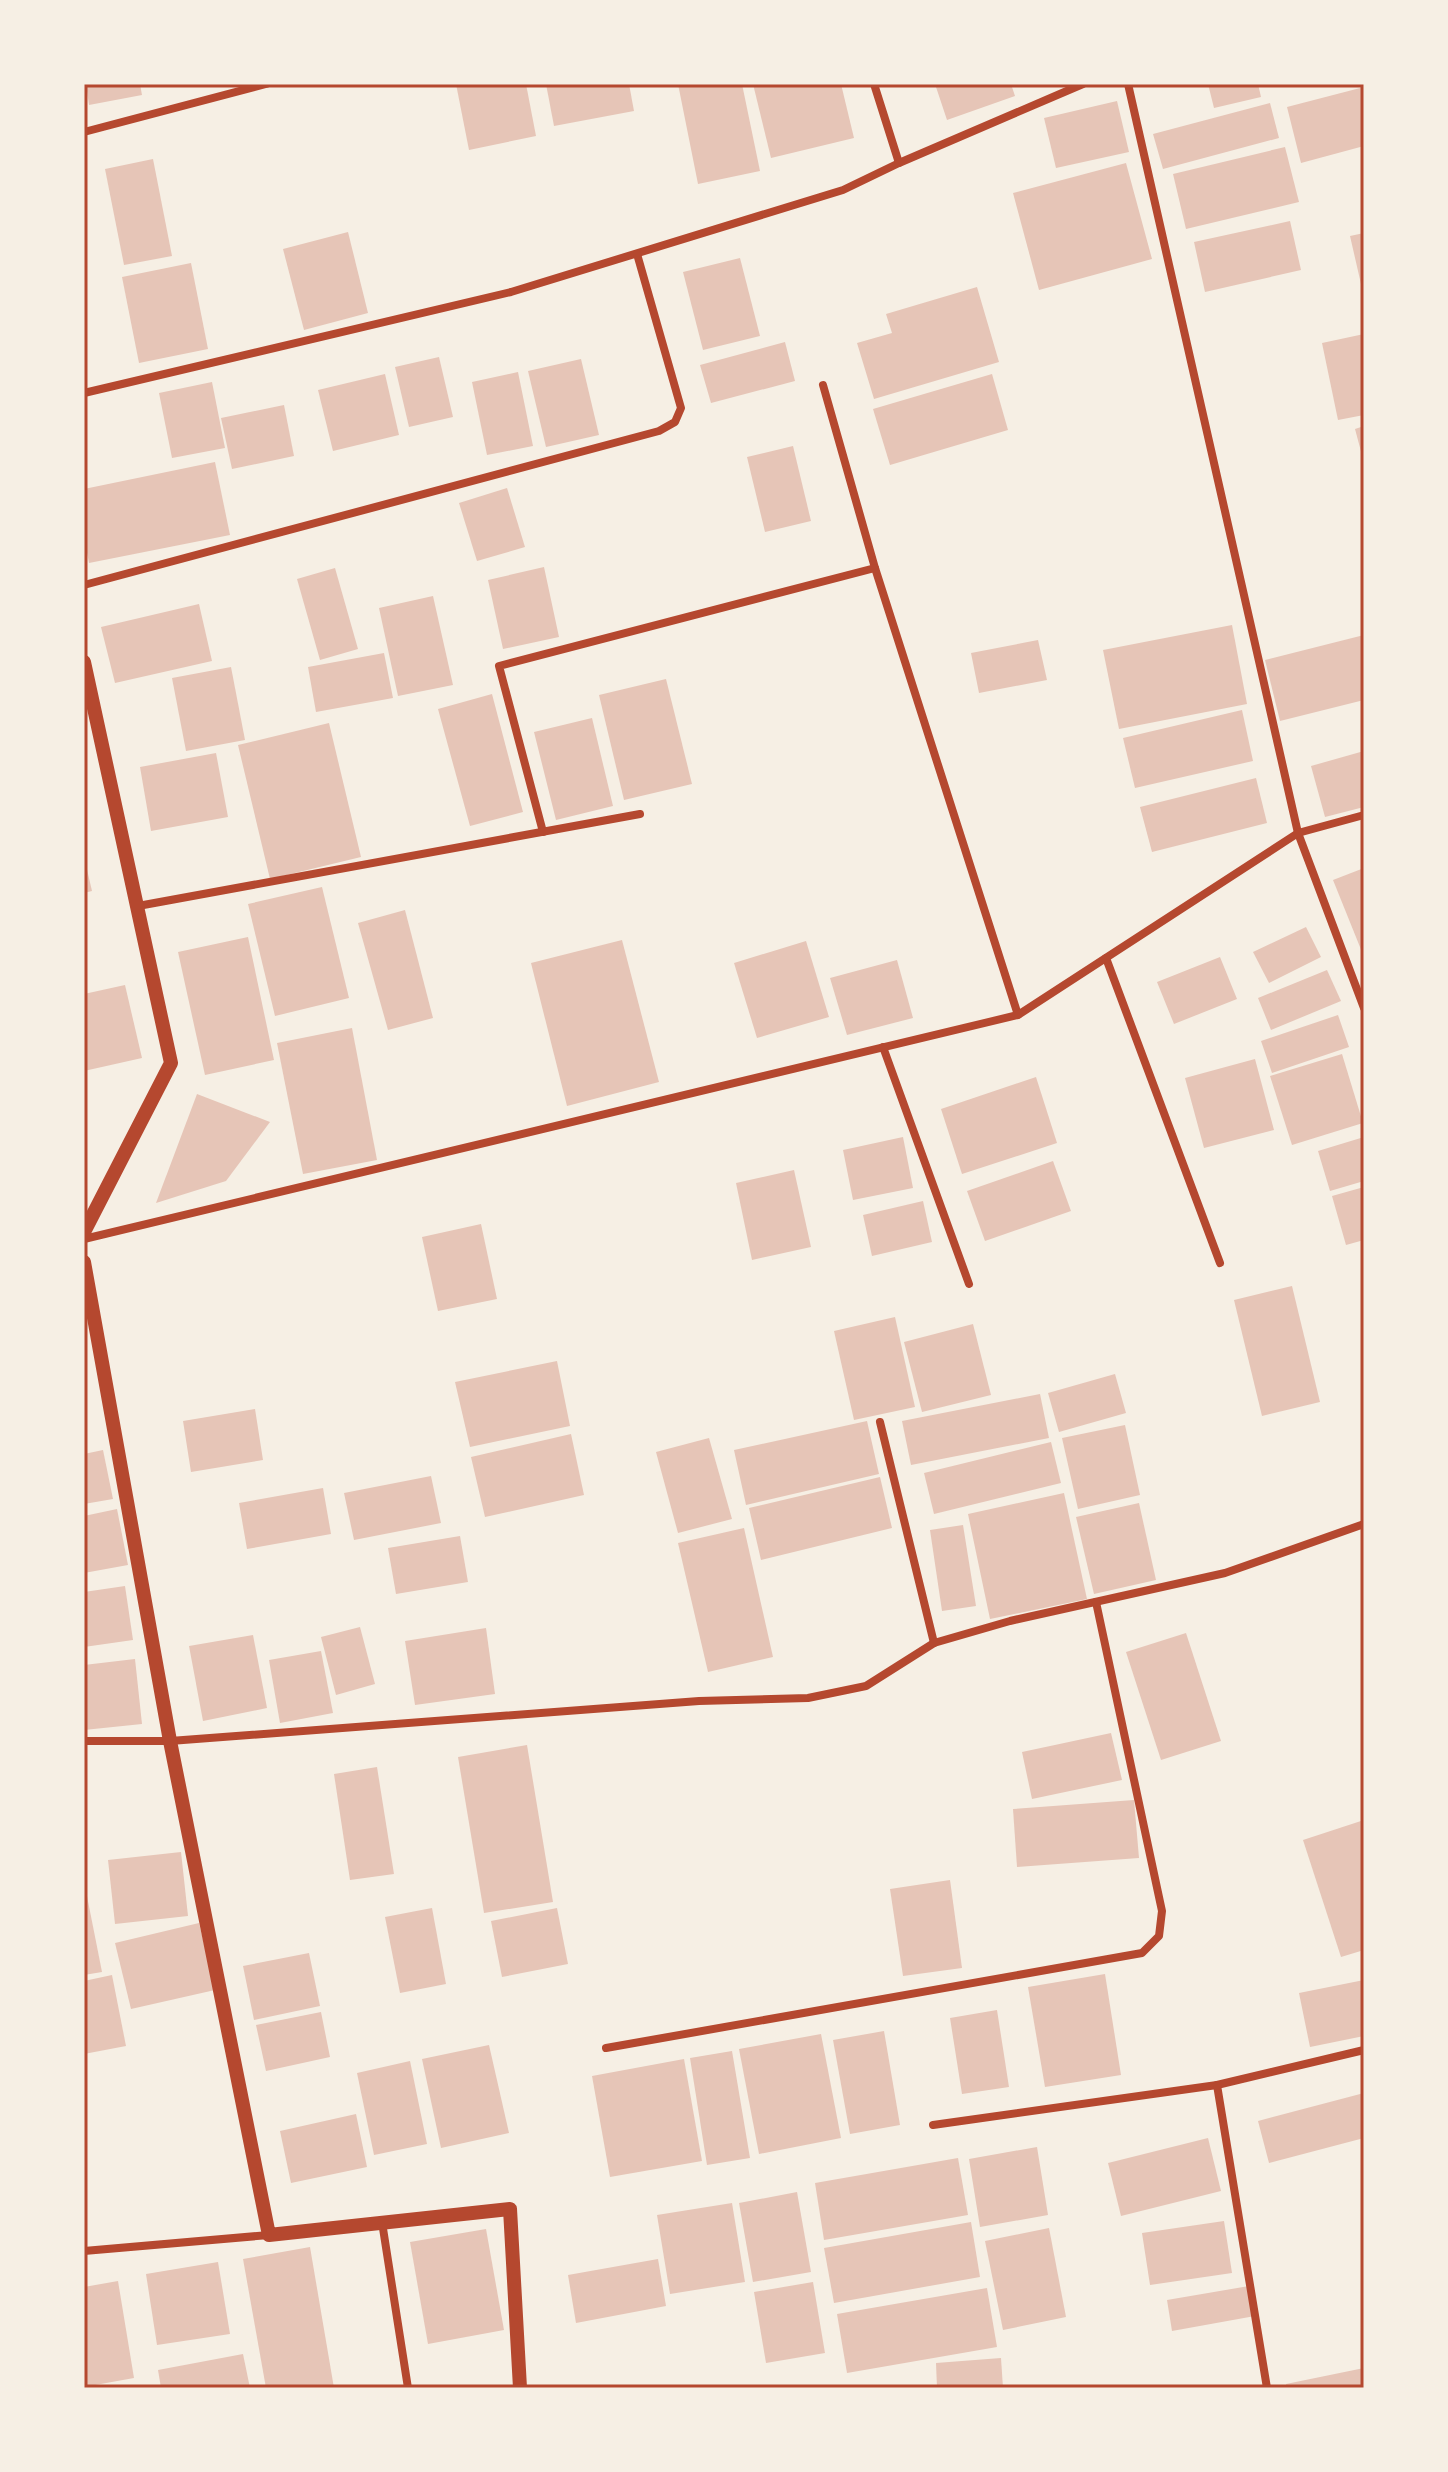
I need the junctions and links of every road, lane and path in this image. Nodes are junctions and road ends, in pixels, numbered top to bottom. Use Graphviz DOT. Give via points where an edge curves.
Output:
graph roads {
  1 [pos="266,84"];
  2 [pos="874,84"];
  3 [pos="1083,84"];
  4 [pos="1128,84"];
  5 [pos="84,132"];
  6 [pos="899,163"];
  7 [pos="637,254"];
  8 [pos="823,385"];
  9 [pos="84,393"];
  10 [pos="875,568"];
  11 [pos="84,585"];
  12 [pos="84,662"];
  13 [pos="640,814"];
  14 [pos="1364,815"];
  15 [pos="543,832"];
  16 [pos="1298,833"];
  17 [pos="138,906"];
  18 [pos="1106,958"];
  19 [pos="1364,1008"];
  20 [pos="1018,1015"];
  21 [pos="883,1047"];
  22 [pos="84,1232"];
  23 [pos="84,1239"];
  24 [pos="84,1262"];
  25 [pos="1220,1263"];
  26 [pos="969,1284"];
  27 [pos="880,1422"];
  28 [pos="1364,1524"];
  29 [pos="1096,1602"];
  30 [pos="934,1643"];
  31 [pos="84,1741"];
  32 [pos="170,1741"];
  33 [pos="606,2048"];
  34 [pos="1364,2050"];
  35 [pos="1217,2085"];
  36 [pos="933,2125"];
  37 [pos="382,2222"];
  38 [pos="269,2235"];
  39 [pos="84,2251"];
  40 [pos="408,2388"];
  41 [pos="520,2388"];
  42 [pos="1267,2388"];
  1 -- 5 [label="street"];
  2 -- 6 [label="street"];
  3 -- 6 [label="street"];
  4 -- 16 [label="street"];
  6 -- 7 [label="street" via="843,190"];
  7 -- 9 [label="street" via="511,292"];
  7 -- 11 [label="street" via="681,408 675,422 659,431"];
  8 -- 10 [label="street"];
  10 -- 15 [label="street" via="499,666"];
  10 -- 20 [label="street"];
  12 -- 17 [label="street"];
  13 -- 15 [label="street"];
  14 -- 16 [label="street"];
  15 -- 17 [label="street"];
  16 -- 18 [label="street"];
  16 -- 19 [label="street"];
  17 -- 22 [label="street" via="171,1063"];
  18 -- 20 [label="street"];
  18 -- 25 [label="street"];
  20 -- 21 [label="street"];
  21 -- 23 [label="street"];
  21 -- 26 [label="street"];
  24 -- 32 [label="street"];
  27 -- 30 [label="street"];
  28 -- 29 [label="street" via="1225,1573"];
  29 -- 30 [label="street"];
  29 -- 33 [label="street" via="1162,1911 1159,1936 1142,1953"];
  30 -- 32 [label="street" via="866,1686 808,1698 699,1701"];
  31 -- 32 [label="street"];
  32 -- 38 [label="street"];
  34 -- 35 [label="street"];
  35 -- 36 [label="street"];
  35 -- 42 [label="street"];
  37 -- 38 [label="street"];
  37 -- 40 [label="street"];
  37 -- 41 [label="street" via="510,2209"];
  38 -- 39 [label="street"];
}
